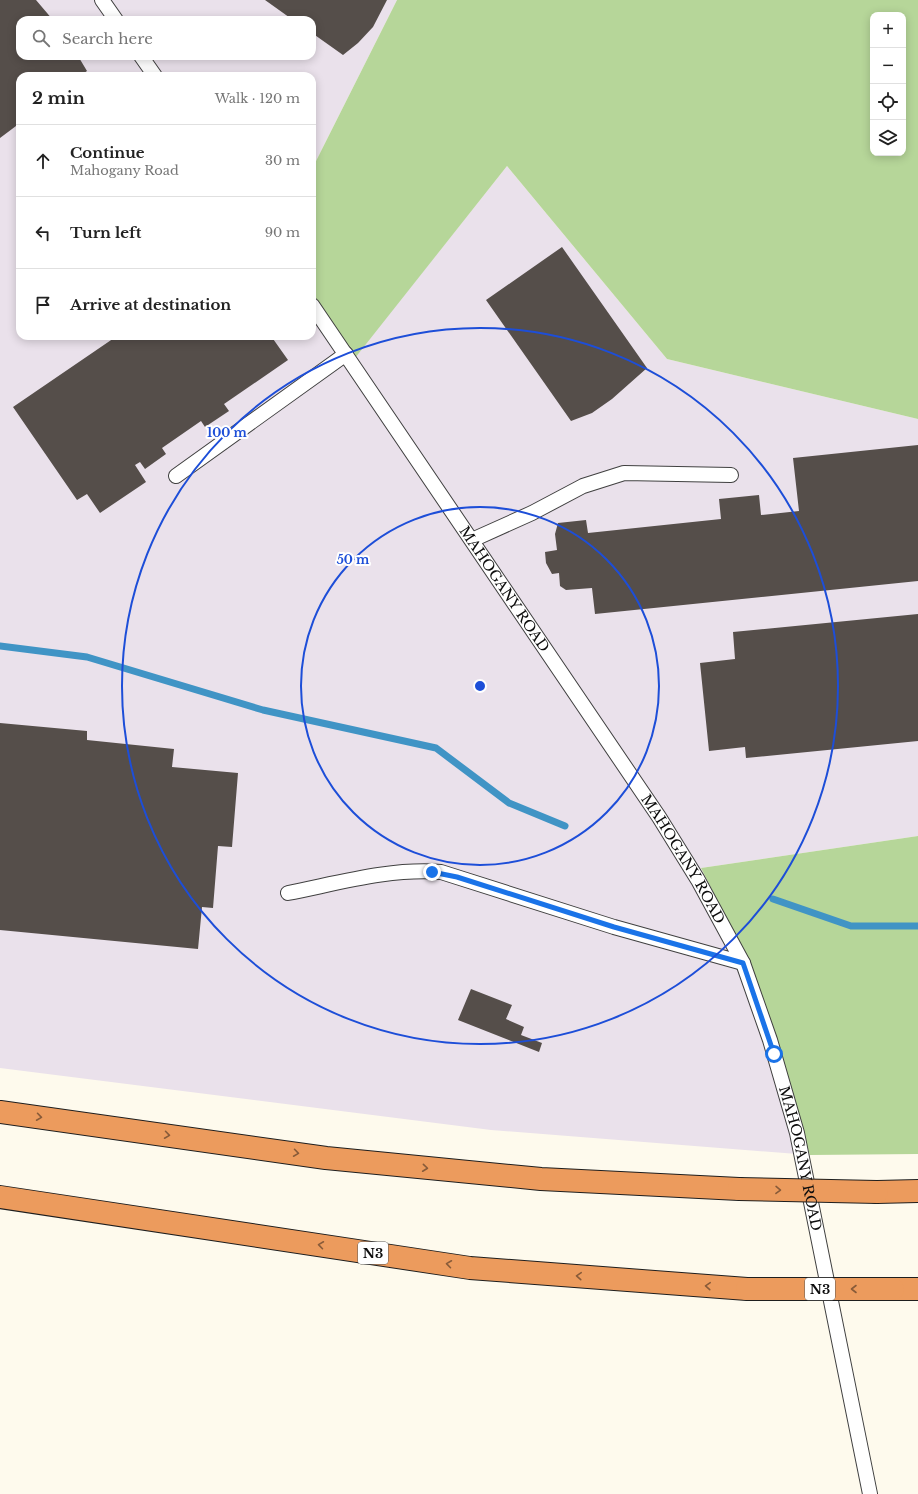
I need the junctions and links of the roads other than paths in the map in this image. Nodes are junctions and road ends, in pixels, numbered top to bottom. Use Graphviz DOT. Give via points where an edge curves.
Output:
graph roads {
  1 [pos="102,0"];
  2 [pos="113,16"];
  3 [pos="144,60"];
  4 [pos="151,72"];
  5 [pos="316,311"];
  6 [pos="346,354"];
  7 [pos="731,475"];
  8 [pos="176,476"];
  9 [pos="472,540"];
  10 [pos="288,893"];
  11 [pos="743,963"];
  12 [pos="0,1112"];
  13 [pos="918,1191"];
  14 [pos="0,1197"];
  15 [pos="918,1289"];
  16 [pos="870,1494"];
  1 -- 2 [label="lane"];
  3 -- 4 [label="lane"];
  5 -- 6 [label="lane, MAHOGANY ROAD"];
  6 -- 8 [label="lane"];
  6 -- 9 [label="lane, MAHOGANY ROAD"];
  7 -- 9 [label="lane" via="624,473 583,486"];
  9 -- 11 [label="lane, MAHOGANY ROAD" via="659,817 698,880"];
  10 -- 11 [label="lane" via="395,872 442,872 614,927"];
  11 -- 16 [label="lane, MAHOGANY ROAD" via="770,1040 797,1134"];
  12 -- 13 [label="highway, one-way, bridge" via="326,1158 541,1179 739,1189"];
  15 -- 14 [label="highway, N3, one-way, bridge" via="747,1289 470,1268"];
}
